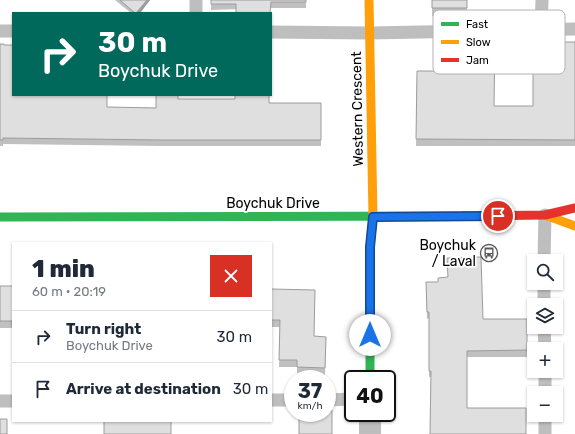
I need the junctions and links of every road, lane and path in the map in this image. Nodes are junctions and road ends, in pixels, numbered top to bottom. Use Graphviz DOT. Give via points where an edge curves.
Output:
graph roads {
  1 [pos="196,0"];
  2 [pos="370,0"];
  3 [pos="196,12"];
  4 [pos="565,29"];
  5 [pos="575,29"];
  6 [pos="12,30"];
  7 [pos="0,31"];
  8 [pos="272,32"];
  9 [pos="433,32"];
  10 [pos="370,33"];
  11 [pos="575,208"];
  12 [pos="545,215"];
  13 [pos="0,217"];
  14 [pos="373,217"];
  15 [pos="575,226"];
  16 [pos="544,254"];
  17 [pos="370,370"];
  18 [pos="272,400"];
  19 [pos="284,400"];
  20 [pos="0,401"];
  21 [pos="12,401"];
  22 [pos="370,422"];
  23 [pos="545,422"];
  24 [pos="370,434"];
  25 [pos="545,434"];
  1 -- 3 [label="lane"];
  2 -- 10 [label="street, Western Crescent"];
  4 -- 5 [label="lane"];
  6 -- 7 [label="lane"];
  8 -- 10 [label="lane"];
  9 -- 10 [label="lane"];
  10 -- 14 [label="street, Western Crescent"];
  11 -- 12 [label="street, Boychuk Drive"];
  12 -- 14 [label="street, Boychuk Drive"];
  12 -- 15 [label="street, Boychuk Drive"];
  12 -- 16 [label="lane"];
  13 -- 14 [label="street, Boychuk Drive"];
  14 -- 17 [label="street, Western Crescent" via="370,247"];
  18 -- 19 [label="lane"];
  20 -- 21 [label="lane"];
  22 -- 24 [label="street"];
  23 -- 25 [label="lane"];
}
